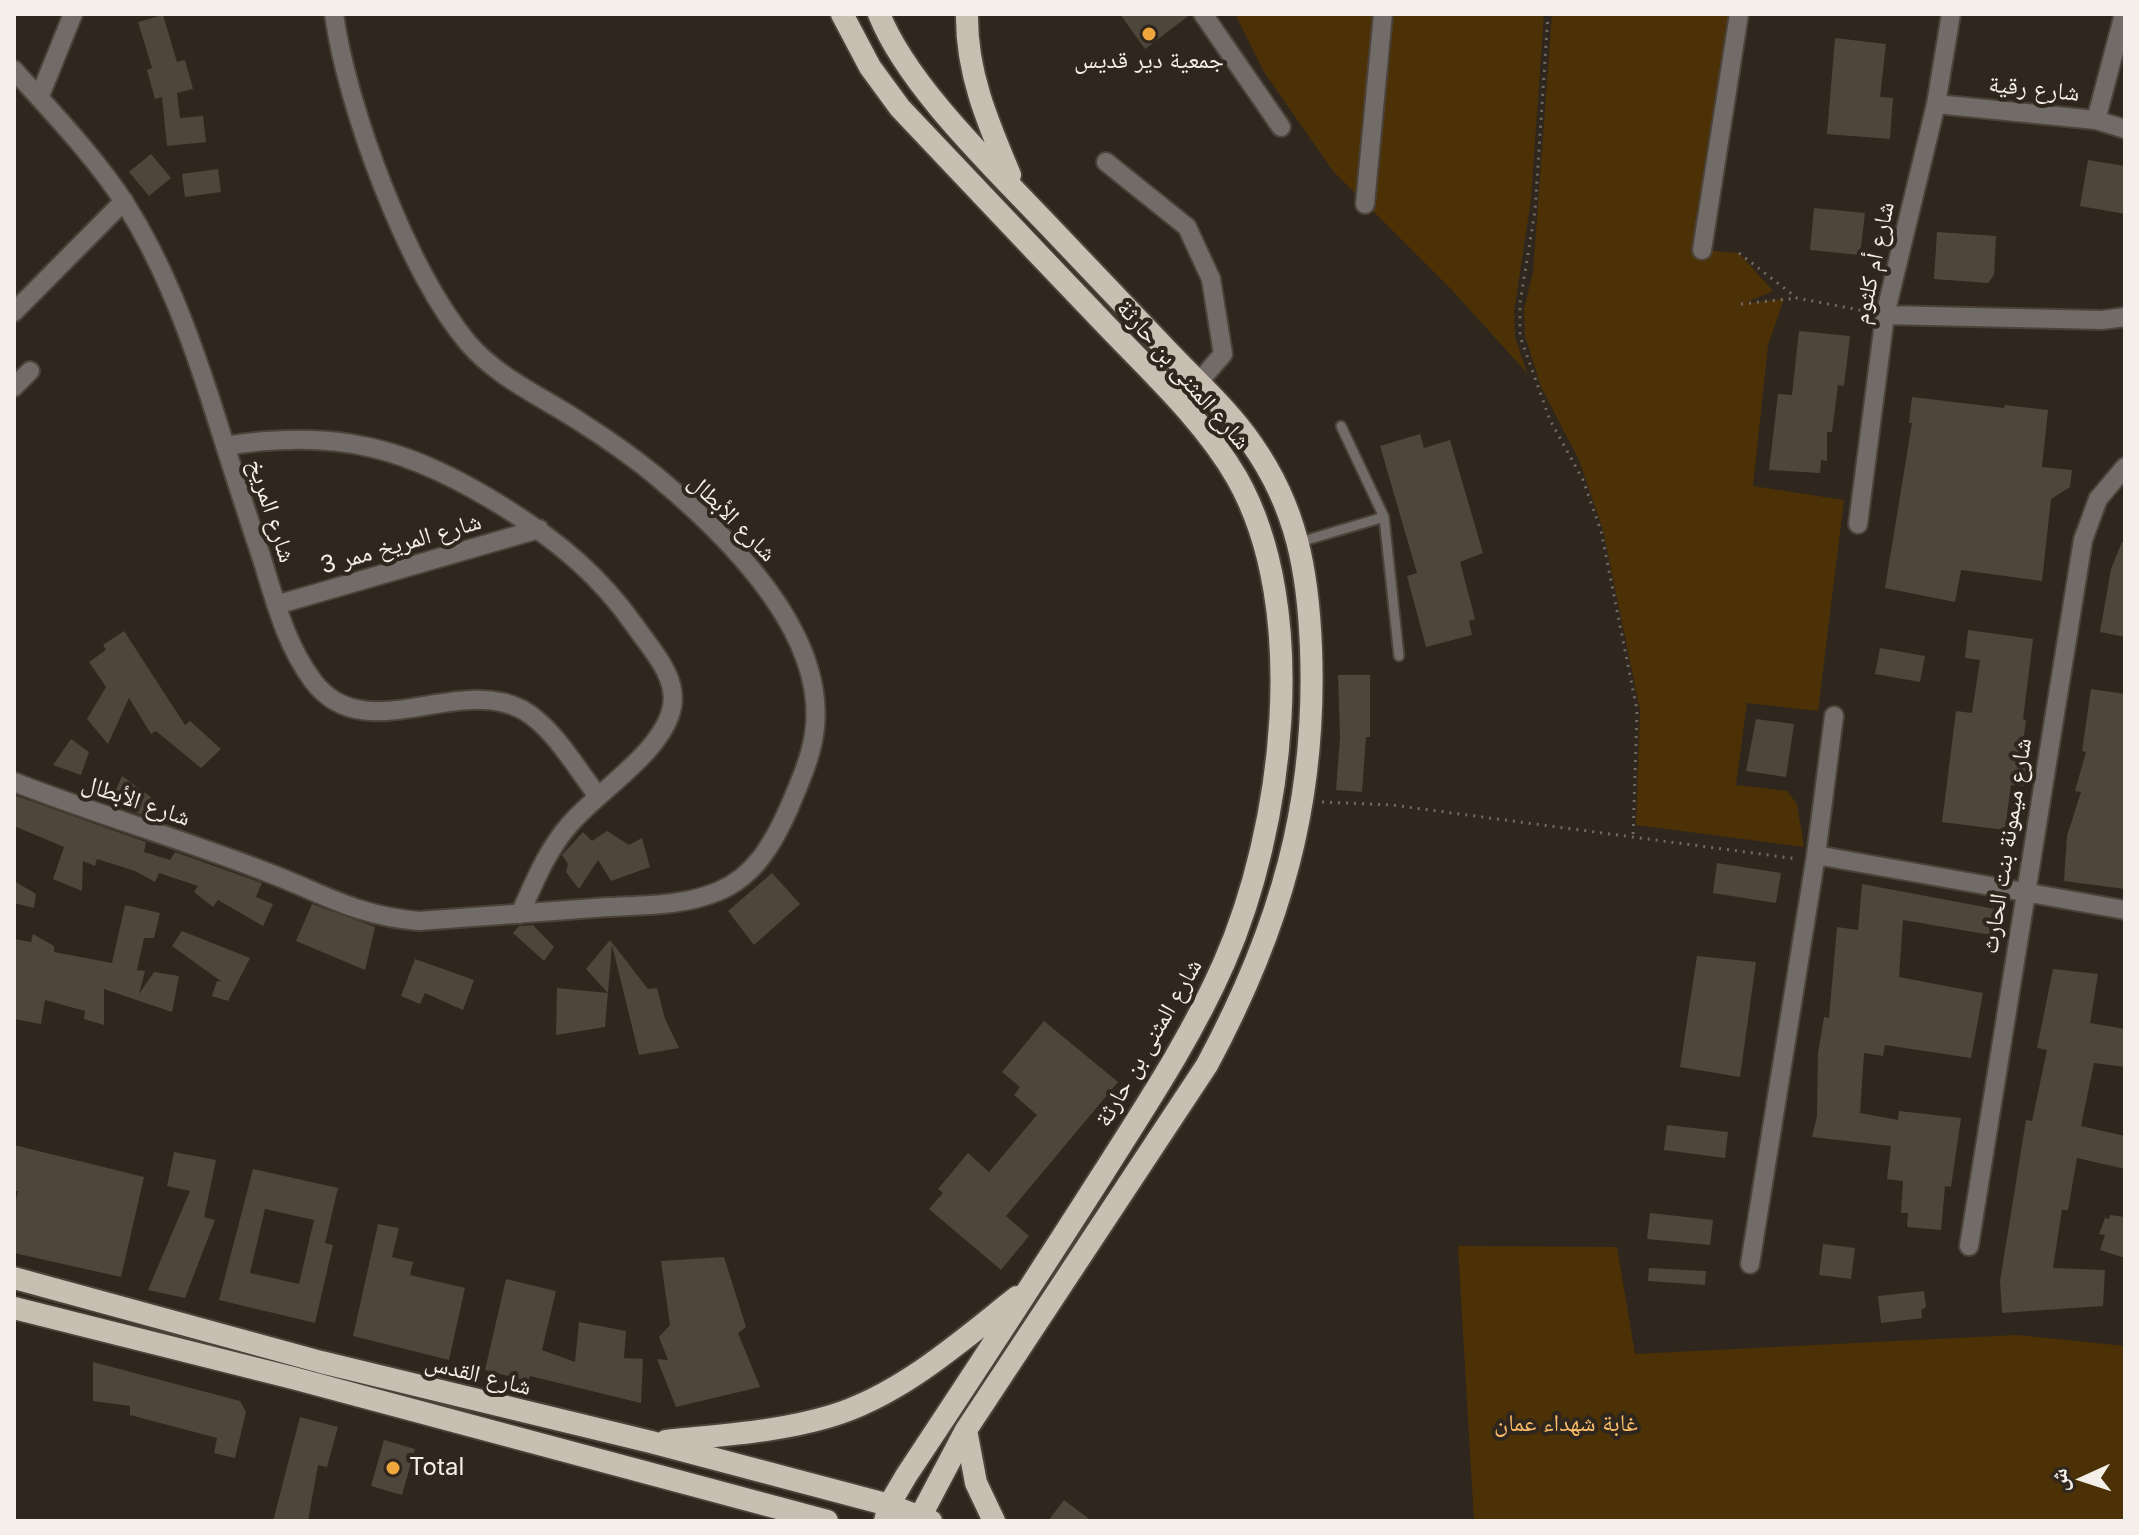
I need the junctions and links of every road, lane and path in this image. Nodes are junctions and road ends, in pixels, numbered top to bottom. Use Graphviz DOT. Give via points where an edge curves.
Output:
graph roads {
  1 [pos="73,14"];
  2 [pos="334,14"];
  3 [pos="842,14"];
  4 [pos="879,14"];
  5 [pos="967,14"];
  6 [pos="1203,14"];
  7 [pos="1383,14"];
  8 [pos="1548,14"];
  9 [pos="1739,14"];
  10 [pos="1951,14"];
  11 [pos="2124,14"];
  12 [pos="14,70"];
  13 [pos="39,98"];
  14 [pos="1936,104"];
  15 [pos="2096,120"];
  16 [pos="1281,127"];
  17 [pos="2125,129"];
  18 [pos="1106,162"];
  19 [pos="1019,194"];
  20 [pos="124,201"];
  21 [pos="1365,204"];
  22 [pos="1702,250"];
  23 [pos="1739,253"];
  24 [pos="1797,298"];
  25 [pos="16,304"];
  26 [pos="1741,304"];
  27 [pos="1885,315"];
  28 [pos="2125,317"];
  29 [pos="30,371"];
  30 [pos="1199,382"];
  31 [pos="14,387"];
  32 [pos="1341,426"];
  33 [pos="225,446"];
  34 [pos="2125,467"];
  35 [pos="1384,517"];
  36 [pos="1858,524"];
  37 [pos="539,529"];
  38 [pos="1300,542"];
  39 [pos="276,605"];
  40 [pos="1399,656"];
  41 [pos="1834,716"];
  42 [pos="14,782"];
  43 [pos="598,796"];
  44 [pos="1304,801"];
  45 [pos="1633,837"];
  46 [pos="1815,858"];
  47 [pos="2023,891"];
  48 [pos="2125,910"];
  49 [pos="520,914"];
  50 [pos="1969,1246"];
  51 [pos="1750,1264"];
  52 [pos="14,1278"];
  53 [pos="1034,1283"];
  54 [pos="14,1308"];
  55 [pos="966,1430"];
  56 [pos="651,1442"];
  57 [pos="887,1513"];
  58 [pos="923,1519"];
  59 [pos="827,1521"];
  60 [pos="994,1521"];
  1 -- 13 [label="street"];
  2 -- 49 [label="street, شارع الأبطال" via="349,88 371,153 448,317 481,358 656,476 745,560 775,600 810,670 814,735 805,770 762,860 741,879 720,891 666,904"];
  3 -- 53 [label="highway, شارع المثنى بن حارثة" via="870,67 900,108 1204,432 1237,478 1267,546 1278,606 1282,686 1272,794 1256,868 1225,961 1175,1058"];
  4 -- 19 [label="highway, شارع المثنى بن حارثة" via="908,69"];
  5 -- 19 [label="highway" via="981,106"];
  6 -- 16 [label="street"];
  7 -- 21 [label="street"];
  8 -- 45 [label="path" via="1535,211 1520,336 1550,420 1583,480 1601,531 1637,710"];
  9 -- 22 [label="street"];
  10 -- 14 [label="street, شارع أم كلثوم"];
  11 -- 15 [label="street"];
  12 -- 13 [label="street, شارع المريخ"];
  13 -- 20 [label="street, شارع المريخ"];
  14 -- 15 [label="street, شارع رقية"];
  14 -- 27 [label="street, شارع أم كلثوم"];
  15 -- 17 [label="street, شارع رقية"];
  18 -- 30 [label="street" via="1187,227 1211,279 1223,354"];
  19 -- 30 [label="highway, شارع المثنى بن حارثة"];
  20 -- 25 [label="street"];
  20 -- 33 [label="street, شارع المريخ" via="169,286"];
  23 -- 24 [label="path"];
  24 -- 26 [label="path"];
  24 -- 27 [label="path"];
  27 -- 28 [label="street"];
  27 -- 36 [label="street, شارع أم كلثوم"];
  29 -- 31 [label="street"];
  30 -- 38 [label="highway, شارع المثنى بن حارثة" via="1252,444"];
  32 -- 35 [label="lane"];
  33 -- 37 [label="street" via="274,438 367,446 449,473"];
  33 -- 39 [label="street, شارع المريخ"];
  34 -- 47 [label="street, شارع ميمونة بنت الحارث" via="2098,499 2083,540"];
  35 -- 38 [label="lane"];
  35 -- 40 [label="lane"];
  37 -- 39 [label="street, شارع المريخ ممر 3"];
  37 -- 43 [label="street" via="613,595 672,686 673,703 663,728"];
  38 -- 44 [label="highway, شارع المثنى بن حارثة" via="1309,598 1312,680"];
  39 -- 43 [label="street, شارع المريخ" via="306,670 343,706 381,712 467,697 507,703 541,724"];
  41 -- 46 [label="street"];
  42 -- 49 [label="street, شارع الأبطال" via="380,918 419,921"];
  43 -- 49 [label="street" via="547,856"];
  44 -- 45 [label="path" via="1392,805"];
  44 -- 55 [label="highway, شارع المثنى بن حارثة" via="1262,951 1214,1052"];
  45 -- 46 [label="path"];
  46 -- 47 [label="street"];
  46 -- 51 [label="street"];
  47 -- 48 [label="street"];
  47 -- 50 [label="street, شارع ميمونة بنت الحارث"];
  52 -- 56 [label="highway, شارع القدس" via="335,1366"];
  53 -- 56 [label="highway" via="941,1357 833,1416 752,1432"];
  53 -- 57 [label="highway, شارع المثنى بن حارثة"];
  54 -- 59 [label="highway, شارع القدس"];
  55 -- 58 [label="highway, شارع المثنى بن حارثة"];
  55 -- 60 [label="highway" via="976,1483"];
  56 -- 57 [label="highway, شارع القدس"];
  57 -- 58 [label="highway, شارع القدس"];
}
